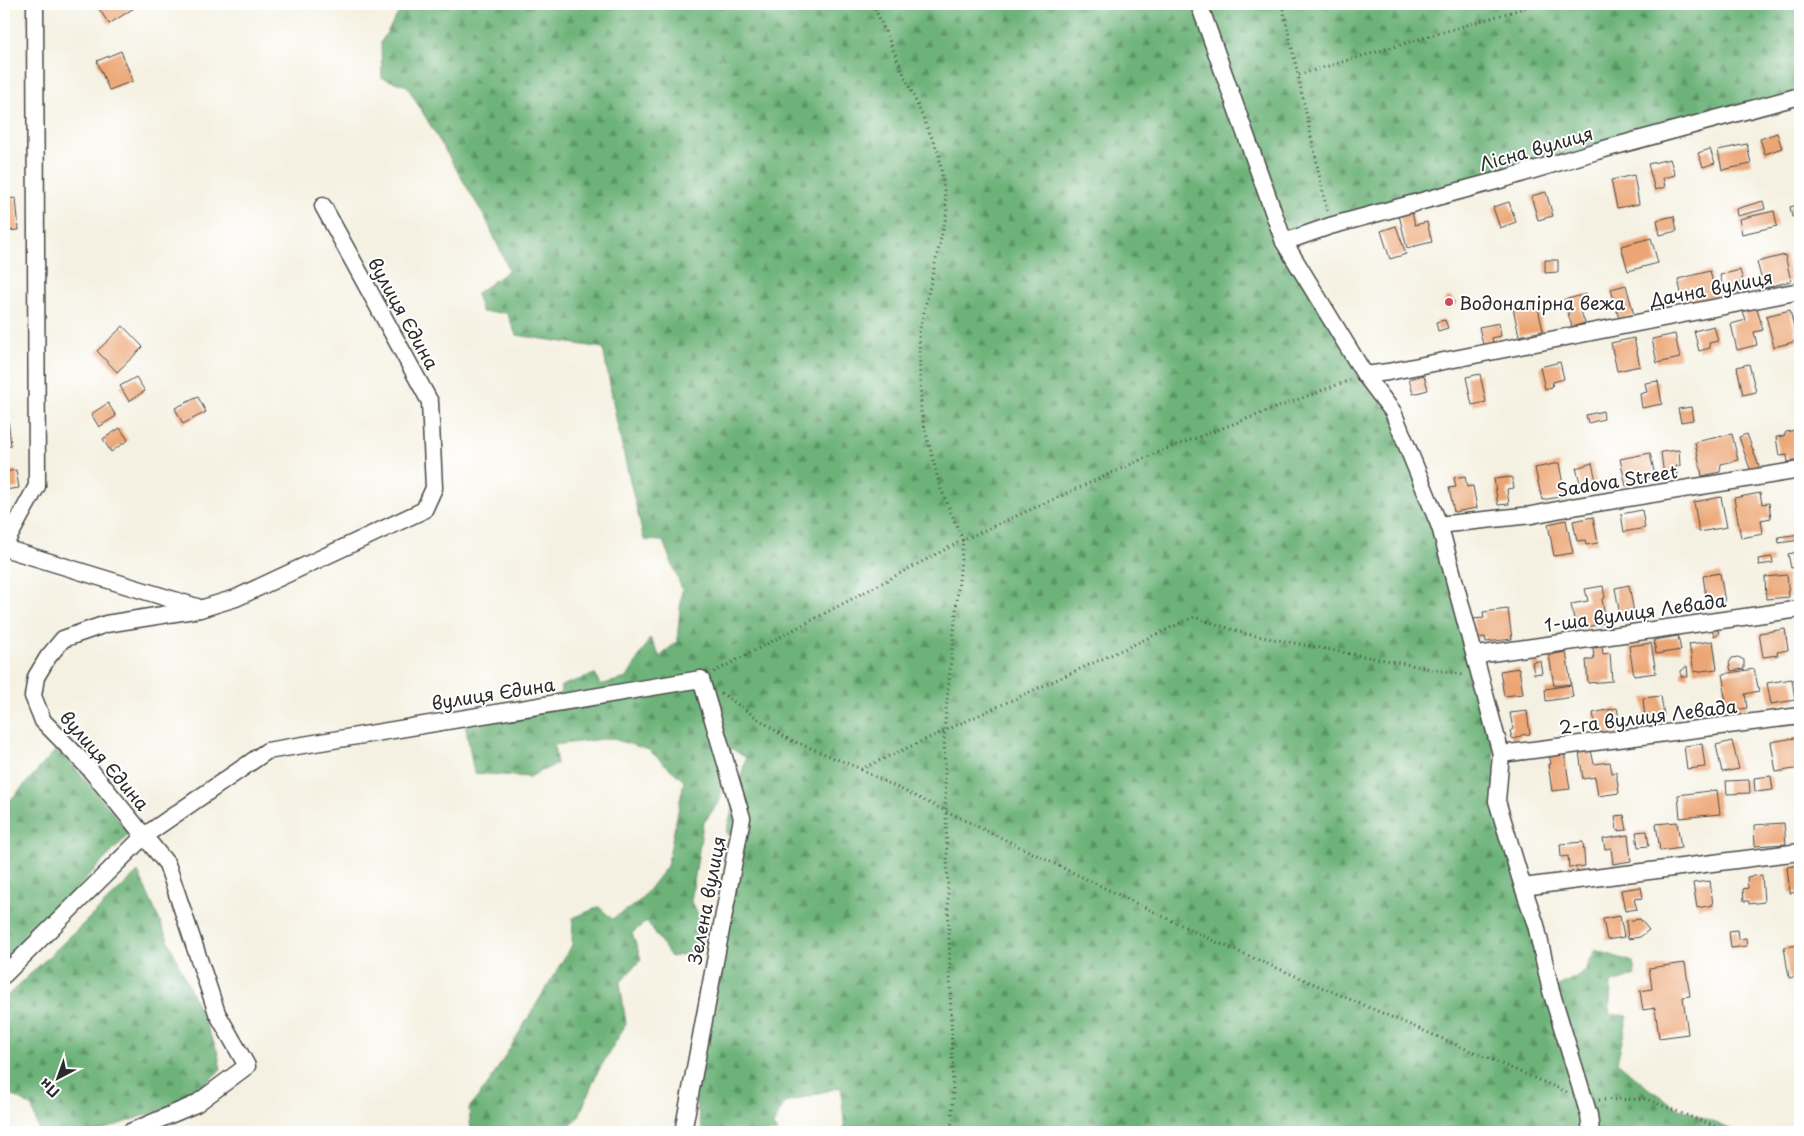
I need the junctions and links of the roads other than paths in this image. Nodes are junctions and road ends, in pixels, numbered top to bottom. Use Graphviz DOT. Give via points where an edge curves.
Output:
graph roads {
  1 [pos="35,4"];
  2 [pos="1199,4"];
  3 [pos="1800,96"];
  4 [pos="323,206"];
  5 [pos="1284,242"];
  6 [pos="1800,291"];
  7 [pos="1365,375"];
  8 [pos="1800,470"];
  9 [pos="1440,526"];
  10 [pos="4,547"];
  11 [pos="201,609"];
  12 [pos="1800,609"];
  13 [pos="1476,658"];
  14 [pos="701,679"];
  15 [pos="1800,716"];
  16 [pos="1501,754"];
  17 [pos="144,836"];
  18 [pos="1800,852"];
  19 [pos="1523,887"];
  20 [pos="4,975"];
  21 [pos="130,1132"];
  22 [pos="683,1132"];
  23 [pos="1590,1132"];
  1 -- 10 [label="street" via="37,486"];
  2 -- 5 [label="street"];
  3 -- 5 [label="street, Лісна вулиця" via="1330,226"];
  4 -- 11 [label="street, вулиця Єдина" via="430,402 434,488 424,510 236,598"];
  5 -- 7 [label="street"];
  6 -- 7 [label="street, Дачна вулиця"];
  7 -- 9 [label="street" via="1393,412"];
  8 -- 9 [label="street, Sadova Street" via="1532,515"];
  9 -- 13 [label="street"];
  10 -- 11 [label="street"];
  11 -- 17 [label="street, вулиця Єдина" via="106,624 63,639 36,677 33,696 44,721 88,767"];
  12 -- 13 [label="street, 1-ша вулиця Левада" via="1484,654"];
  13 -- 16 [label="street"];
  14 -- 17 [label="street, вулиця Єдина" via="267,751"];
  14 -- 22 [label="street, Зелена вулиця" via="742,818"];
  15 -- 16 [label="street, 2-га вулиця Левада"];
  16 -- 19 [label="street" via="1497,801"];
  17 -- 20 [label="street"];
  17 -- 21 [label="street" via="167,864 217,1013 247,1066 196,1104"];
  18 -- 19 [label="street"];
  19 -- 23 [label="street" via="1589,1115"];
}
